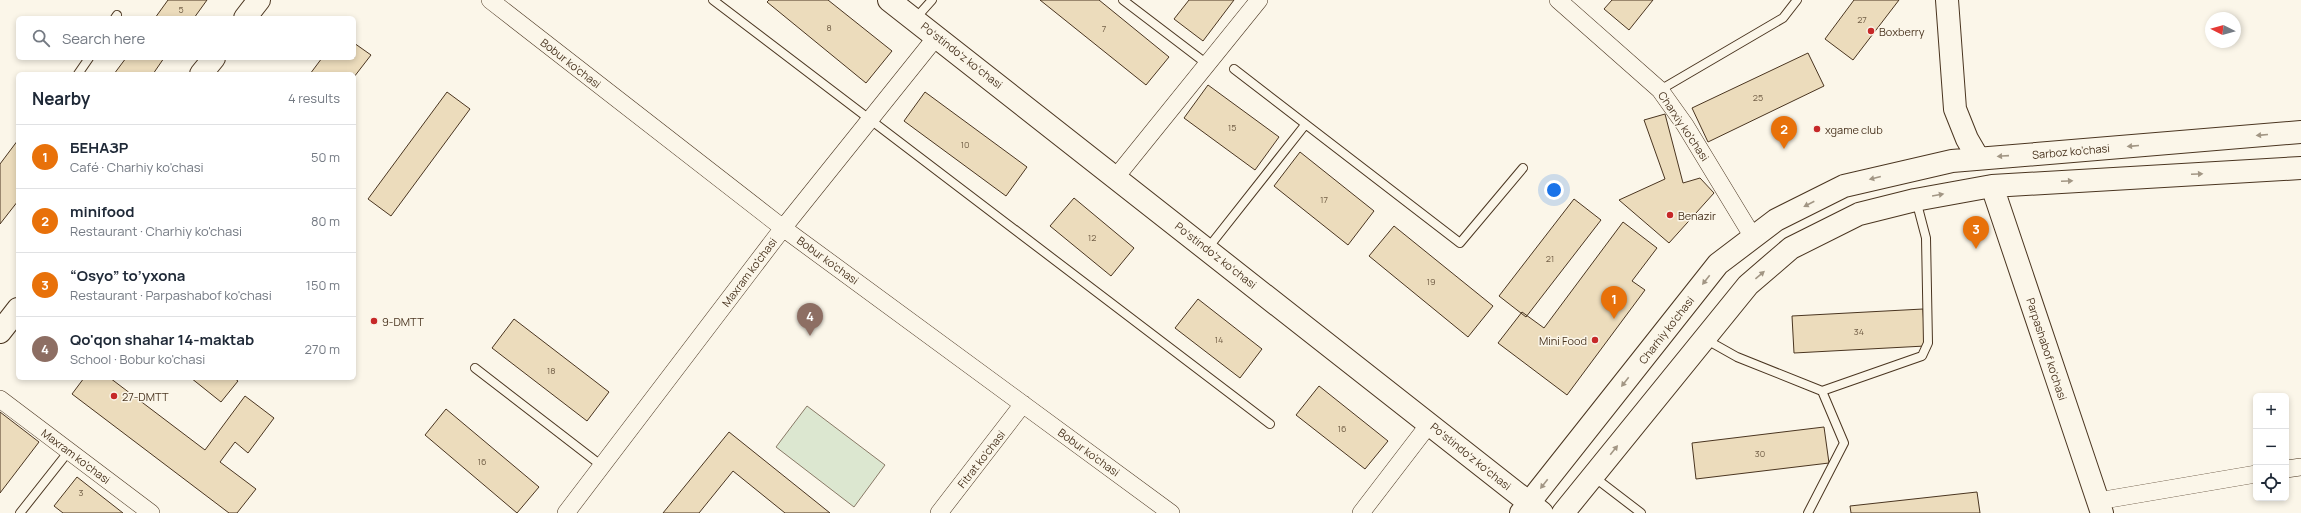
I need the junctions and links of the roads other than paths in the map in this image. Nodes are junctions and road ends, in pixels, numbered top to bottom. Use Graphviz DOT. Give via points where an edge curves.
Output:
graph roads {
  1 [pos="259,0"];
  2 [pos="490,0"];
  3 [pos="713,0"];
  4 [pos="889,0"];
  5 [pos="932,0"];
  6 [pos="1123,0"];
  7 [pos="1259,0"];
  8 [pos="1558,0"];
  9 [pos="1797,0"];
  10 [pos="1947,0"];
  11 [pos="247,16"];
  12 [pos="915,19"];
  13 [pos="937,36"];
  14 [pos="88,60"];
  15 [pos="212,60"];
  16 [pos="1207,64"];
  17 [pos="1234,69"];
  18 [pos="79,72"];
  19 [pos="204,72"];
  20 [pos="1660,90"];
  21 [pos="871,118"];
  22 [pos="1305,124"];
  23 [pos="2301,132"];
  24 [pos="1978,158"];
  25 [pos="1523,168"];
  26 [pos="2301,168"];
  27 [pos="1116,176"];
  28 [pos="1844,186"];
  29 [pos="1992,186"];
  30 [pos="1915,200"];
  31 [pos="783,228"];
  32 [pos="1753,237"];
  33 [pos="1208,248"];
  34 [pos="16,311"];
  35 [pos="0,332"];
  36 [pos="1704,338"];
  37 [pos="475,368"];
  38 [pos="1822,392"];
  39 [pos="0,399"];
  40 [pos="1023,404"];
  41 [pos="1270,424"];
  42 [pos="1430,424"];
  43 [pos="69,451"];
  44 [pos="602,466"];
  45 [pos="2301,467"];
  46 [pos="2289,469"];
  47 [pos="2253,475"];
  48 [pos="1593,476"];
  49 [pos="2100,507"];
  50 [pos="1531,510"];
  51 [pos="20,513"];
  52 [pos="151,513"];
  53 [pos="566,513"];
  54 [pos="939,513"];
  55 [pos="1171,513"];
  56 [pos="1361,513"];
  57 [pos="1563,513"];
  58 [pos="1642,513"];
  59 [pos="1808,513"];
  1 -- 11 [label="main road"];
  2 -- 31 [label="street, Bobur ko'chasi"];
  3 -- 21 [label="lane"];
  4 -- 12 [label="main road, Poʻstindoʻz koʻchasi"];
  5 -- 12 [label="lane"];
  6 -- 16 [label="lane"];
  7 -- 16 [label="street"];
  8 -- 20 [label="street, Charxiy ko'chasi"];
  9 -- 20 [label="lane" via="1783,18"];
  10 -- 24 [label="main road" via="1955,109"];
  12 -- 13 [label="main road, Poʻstindoʻz koʻchasi"];
  13 -- 21 [label="street, Maxram ko'chasi"];
  13 -- 27 [label="main road, Poʻstindoʻz koʻchasi"];
  14 -- 18 [label="lane"];
  15 -- 19 [label="main road"];
  16 -- 27 [label="street"];
  17 -- 22 [label="lane"];
  20 -- 32 [label="street, Charxiy ko'chasi" via="1685,125"];
  21 -- 31 [label="street, Maxram ko'chasi"];
  21 -- 41 [label="lane"];
  22 -- 25 [label="lane" via="1460,243"];
  22 -- 33 [label="lane"];
  23 -- 24 [label="main road, Sarboz ko'chasi, one-way"];
  24 -- 28 [label="main road, Sarboz ko'chasi, one-way" via="1918,167"];
  29 -- 26 [label="main road, one-way"];
  27 -- 33 [label="main road, Poʻstindoʻz koʻchasi"];
  28 -- 32 [label="main road, Charhiy ko'chasi, one-way" via="1776,220"];
  30 -- 29 [label="main road, one-way"];
  29 -- 49 [label="main road, Parpashabof ko'chasi"];
  36 -- 30 [label="main road, one-way" via="1748,285 1791,248 1859,214"];
  30 -- 38 [label="lane" via="1926,238 1926,350 1922,356"];
  31 -- 40 [label="street, Bobur ko'chasi"];
  31 -- 44 [label="street, Maxram ko'chasi"];
  32 -- 50 [label="main road, Charhiy ko'chasi, one-way" via="1718,264"];
  33 -- 42 [label="main road, Poʻstindoʻz koʻchasi"];
  34 -- 35 [label="main road"];
  36 -- 38 [label="lane" via="1737,357"];
  48 -- 36 [label="main road, one-way"];
  37 -- 44 [label="lane"];
  38 -- 59 [label="lane" via="1844,443"];
  39 -- 43 [label="street, Maxram ko'chasi"];
  40 -- 54 [label="street, Fitrat ko'chasi"];
  40 -- 55 [label="street, Bobur ko'chasi"];
  42 -- 50 [label="main road, Poʻstindoʻz koʻchasi"];
  42 -- 56 [label="street"];
  43 -- 51 [label="lane"];
  43 -- 52 [label="street, Maxram ko'chasi"];
  44 -- 53 [label="street, Maxram ko'chasi"];
  45 -- 46 [label="street"];
  47 -- 49 [label="street"];
  48 -- 57 [label="main road"];
  48 -- 58 [label="lane"];
}
